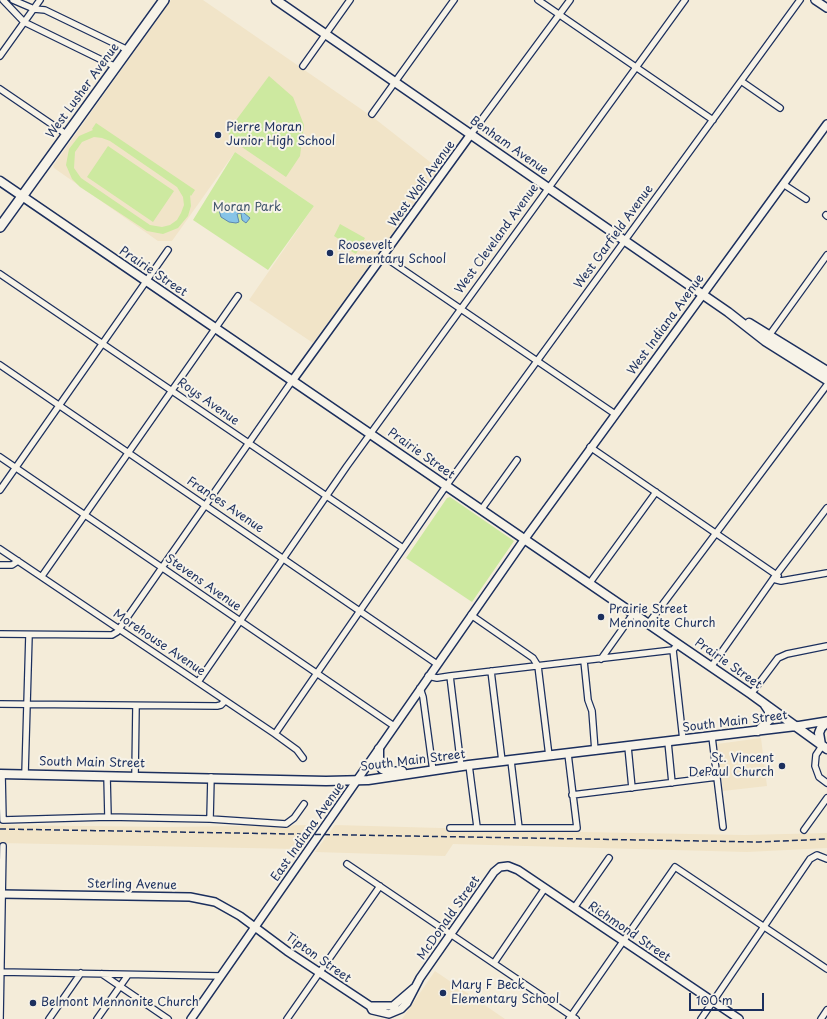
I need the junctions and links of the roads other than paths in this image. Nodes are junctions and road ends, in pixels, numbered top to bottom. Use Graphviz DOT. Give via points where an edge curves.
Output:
graph roads {
  1 [pos="4,0"];
  2 [pos="13,0"];
  3 [pos="40,0"];
  4 [pos="163,0"];
  5 [pos="276,0"];
  6 [pos="350,0"];
  7 [pos="454,0"];
  8 [pos="538,0"];
  9 [pos="570,0"];
  10 [pos="685,0"];
  11 [pos="800,0"];
  12 [pos="815,0"];
  13 [pos="827,8"];
  14 [pos="34,9"];
  15 [pos="559,15"];
  16 [pos="24,22"];
  17 [pos="326,34"];
  18 [pos="128,50"];
  19 [pos="0,56"];
  20 [pos="303,66"];
  21 [pos="116,67"];
  22 [pos="636,68"];
  23 [pos="395,82"];
  24 [pos="741,82"];
  25 [pos="0,89"];
  26 [pos="780,108"];
  27 [pos="372,114"];
  28 [pos="712,120"];
  29 [pos="827,124"];
  30 [pos="66,134"];
  31 [pos="471,134"];
  32 [pos="0,181"];
  33 [pos="783,184"];
  34 [pos="548,188"];
  35 [pos="22,196"];
  36 [pos="806,200"];
  37 [pos="0,227"];
  38 [pos="625,241"];
  39 [pos="168,250"];
  40 [pos="827,255"];
  41 [pos="383,256"];
  42 [pos="0,274"];
  43 [pos="146,281"];
  44 [pos="702,294"];
  45 [pos="238,296"];
  46 [pos="461,309"];
  47 [pos="215,328"];
  48 [pos="767,337"];
  49 [pos="103,342"];
  50 [pos="537,361"];
  51 [pos="0,365"];
  52 [pos="827,371"];
  53 [pos="827,380"];
  54 [pos="292,381"];
  55 [pos="827,385"];
  56 [pos="172,390"];
  57 [pos="59,405"];
  58 [pos="614,414"];
  59 [pos="370,434"];
  60 [pos="248,443"];
  61 [pos="590,447"];
  62 [pos="129,453"];
  63 [pos="0,457"];
  64 [pos="517,460"];
  65 [pos="16,468"];
  66 [pos="446,486"];
  67 [pos="0,490"];
  68 [pos="656,492"];
  69 [pos="325,496"];
  70 [pos="204,505"];
  71 [pos="827,508"];
  72 [pos="481,510"];
  73 [pos="85,515"];
  74 [pos="716,533"];
  75 [pos="524,540"];
  76 [pos="403,548"];
  77 [pos="0,549"];
  78 [pos="283,558"];
  79 [pos="18,561"];
  80 [pos="0,565"];
  81 [pos="162,568"];
  82 [pos="827,573"];
  83 [pos="42,576"];
  84 [pos="775,578"];
  85 [pos="589,584"];
  86 [pos="360,610"];
  87 [pos="633,614"];
  88 [pos="471,615"];
  89 [pos="239,621"];
  90 [pos="648,624"];
  91 [pos="120,629"];
  92 [pos="0,634"];
  93 [pos="29,635"];
  94 [pos="827,646"];
  95 [pos="676,647"];
  96 [pos="601,659"];
  97 [pos="584,661"];
  98 [pos="437,664"];
  99 [pos="538,666"];
  100 [pos="711,667"];
  101 [pos="491,671"];
  102 [pos="316,673"];
  103 [pos="428,676"];
  104 [pos="450,676"];
  105 [pos="198,682"];
  106 [pos="420,688"];
  107 [pos="751,694"];
  108 [pos="225,701"];
  109 [pos="0,704"];
  110 [pos="765,704"];
  111 [pos="27,705"];
  112 [pos="136,706"];
  113 [pos="827,721"];
  114 [pos="394,726"];
  115 [pos="796,726"];
  116 [pos="758,731"];
  117 [pos="275,734"];
  118 [pos="712,737"];
  119 [pos="683,740"];
  120 [pos="668,742"];
  121 [pos="823,746"];
  122 [pos="628,747"];
  123 [pos="379,749"];
  124 [pos="595,751"];
  125 [pos="568,754"];
  126 [pos="549,756"];
  127 [pos="303,758"];
  128 [pos="511,761"];
  129 [pos="502,762"];
  130 [pos="465,766"];
  131 [pos="433,771"];
  132 [pos="416,773"];
  133 [pos="1,774"];
  134 [pos="25,774"];
  135 [pos="107,776"];
  136 [pos="135,776"];
  137 [pos="211,777"];
  138 [pos="717,777"];
  139 [pos="357,780"];
  140 [pos="672,782"];
  141 [pos="827,783"];
  142 [pos="632,788"];
  143 [pos="572,796"];
  144 [pos="827,798"];
  145 [pos="304,804"];
  146 [pos="108,817"];
  147 [pos="210,819"];
  148 [pos="476,827"];
  149 [pos="723,827"];
  150 [pos="450,828"];
  151 [pos="519,828"];
  152 [pos="804,830"];
  153 [pos="3,846"];
  154 [pos="609,858"];
  155 [pos="827,858"];
  156 [pos="347,864"];
  157 [pos="505,866"];
  158 [pos="380,886"];
  159 [pos="545,888"];
  160 [pos="1,894"];
  161 [pos="574,908"];
  162 [pos="765,926"];
  163 [pos="256,927"];
  164 [pos="451,934"];
  165 [pos="622,941"];
  166 [pos="494,963"];
  167 [pos="827,969"];
  168 [pos="0,972"];
  169 [pos="81,973"];
  170 [pos="319,973"];
  171 [pos="102,974"];
  172 [pos="128,975"];
  173 [pos="221,976"];
  174 [pos="120,987"];
  175 [pos="713,1001"];
  176 [pos="827,1010"];
  177 [pos="389,1013"];
  178 [pos="572,1018"];
  179 [pos="0,1019"];
  180 [pos="49,1019"];
  181 [pos="97,1019"];
  182 [pos="168,1019"];
  183 [pos="191,1019"];
  184 [pos="287,1019"];
  185 [pos="701,1019"];
  186 [pos="739,1019"];
  187 [pos="821,1019"];
  1 -- 16 [label="street"];
  2 -- 14 [label="street"];
  3 -- 14 [label="street"];
  4 -- 18 [label="main road, West Lusher Avenue"];
  5 -- 17 [label="main road, Benham Avenue"];
  6 -- 17 [label="street"];
  7 -- 23 [label="street"];
  8 -- 15 [label="street"];
  9 -- 15 [label="street, West Wolf Avenue"];
  10 -- 22 [label="street, West Cleveland Avenue"];
  11 -- 24 [label="street, West Garfield Avenue"];
  12 -- 13 [label="street"];
  14 -- 16 [label="street"];
  14 -- 18 [label="street" via="45,10"];
  15 -- 22 [label="street"];
  15 -- 31 [label="street, West Wolf Avenue"];
  16 -- 19 [label="street"];
  16 -- 21 [label="street"];
  17 -- 20 [label="street"];
  17 -- 23 [label="main road, Benham Avenue"];
  18 -- 21 [label="main road, West Lusher Avenue"];
  21 -- 30 [label="main road, West Lusher Avenue"];
  22 -- 28 [label="street"];
  22 -- 34 [label="street, West Cleveland Avenue"];
  23 -- 27 [label="street"];
  23 -- 31 [label="main road, Benham Avenue"];
  24 -- 26 [label="street"];
  24 -- 28 [label="street, West Garfield Avenue"];
  25 -- 30 [label="street"];
  28 -- 38 [label="street, West Garfield Avenue"];
  29 -- 33 [label="street, West Indiana Avenue"];
  30 -- 35 [label="main road, West Lusher Avenue"];
  31 -- 34 [label="main road, Benham Avenue"];
  31 -- 41 [label="street, West Wolf Avenue"];
  32 -- 35 [label="main road, Prairie Street"];
  33 -- 36 [label="street"];
  33 -- 44 [label="street, West Indiana Avenue"];
  34 -- 38 [label="main road, Benham Avenue"];
  34 -- 46 [label="street, West Cleveland Avenue"];
  35 -- 37 [label="main road, West Lusher Avenue"];
  35 -- 43 [label="main road, Prairie Street"];
  38 -- 44 [label="main road, Benham Avenue"];
  38 -- 50 [label="street, West Garfield Avenue"];
  39 -- 43 [label="street"];
  40 -- 48 [label="street"];
  41 -- 46 [label="street"];
  41 -- 54 [label="street, West Wolf Avenue"];
  42 -- 49 [label="street, Roys Avenue"];
  43 -- 47 [label="main road, Prairie Street"];
  43 -- 49 [label="street"];
  44 -- 48 [label="main road, Benham Avenue"];
  44 -- 58 [label="street, West Indiana Avenue"];
  45 -- 47 [label="street"];
  46 -- 50 [label="street"];
  46 -- 59 [label="street, West Cleveland Avenue"];
  47 -- 54 [label="main road, Prairie Street"];
  47 -- 56 [label="street"];
  48 -- 52 [label="main road, Benham Avenue"];
  48 -- 53 [label="main road, Benham Avenue"];
  49 -- 56 [label="street, Roys Avenue"];
  49 -- 57 [label="street"];
  50 -- 58 [label="street"];
  50 -- 66 [label="street, West Garfield Avenue"];
  51 -- 57 [label="street, Frances Avenue"];
  54 -- 59 [label="main road, Prairie Street"];
  54 -- 60 [label="street"];
  55 -- 74 [label="street"];
  56 -- 60 [label="street, Roys Avenue"];
  56 -- 62 [label="street"];
  57 -- 62 [label="street, Frances Avenue"];
  57 -- 65 [label="street"];
  58 -- 61 [label="street, West Indiana Avenue"];
  59 -- 66 [label="main road, Prairie Street"];
  59 -- 69 [label="street, West Cleveland Avenue"];
  60 -- 69 [label="street, Roys Avenue"];
  60 -- 70 [label="street"];
  61 -- 68 [label="street"];
  61 -- 75 [label="street, West Indiana Avenue"];
  62 -- 70 [label="street, Frances Avenue"];
  62 -- 73 [label="street"];
  63 -- 65 [label="street, Stevens Avenue"];
  64 -- 72 [label="street"];
  65 -- 67 [label="street"];
  65 -- 73 [label="street, Stevens Avenue"];
  66 -- 72 [label="main road, Prairie Street"];
  66 -- 76 [label="street, West Garfield Avenue"];
  68 -- 74 [label="street"];
  68 -- 85 [label="street"];
  69 -- 76 [label="street, Roys Avenue"];
  69 -- 78 [label="street, West Cleveland Avenue"];
  70 -- 78 [label="street, Frances Avenue"];
  70 -- 81 [label="street"];
  71 -- 84 [label="street"];
  72 -- 75 [label="main road, Prairie Street"];
  73 -- 81 [label="street, Stevens Avenue"];
  73 -- 83 [label="street"];
  74 -- 84 [label="street"];
  74 -- 90 [label="street"];
  75 -- 85 [label="main road, Prairie Street"];
  75 -- 88 [label="street, East Indiana Avenue"];
  76 -- 86 [label="street, West Garfield Avenue"];
  77 -- 79 [label="street, Morehouse Avenue"];
  78 -- 86 [label="street, Frances Avenue"];
  78 -- 89 [label="street, West Cleveland Avenue"];
  79 -- 80 [label="street" via="12,566"];
  79 -- 83 [label="street, Morehouse Avenue"];
  81 -- 89 [label="street, Stevens Avenue"];
  81 -- 91 [label="street"];
  82 -- 84 [label="street" via="781,581"];
  83 -- 91 [label="street, Morehouse Avenue"];
  84 -- 100 [label="street"];
  85 -- 87 [label="main road, Prairie Street"];
  86 -- 98 [label="street, Frances Avenue"];
  86 -- 102 [label="street, West Garfield Avenue"];
  87 -- 90 [label="main road, Prairie Street"];
  87 -- 96 [label="street"];
  88 -- 98 [label="street, East Indiana Avenue"];
  88 -- 99 [label="street" via="533,658"];
  89 -- 102 [label="street, Stevens Avenue"];
  89 -- 105 [label="street, West Cleveland Avenue"];
  90 -- 95 [label="main road, Prairie Street"];
  91 -- 93 [label="street" via="112,635"];
  91 -- 105 [label="street, Morehouse Avenue"];
  92 -- 93 [label="street"];
  93 -- 111 [label="street"];
  94 -- 107 [label="street" via="778,658"];
  95 -- 96 [label="street"];
  95 -- 100 [label="main road, Prairie Street"];
  95 -- 119 [label="street"];
  96 -- 97 [label="street"];
  97 -- 99 [label="street"];
  97 -- 124 [label="street"];
  98 -- 103 [label="street, East Indiana Avenue"];
  99 -- 101 [label="street"];
  99 -- 126 [label="street"];
  100 -- 107 [label="main road, Prairie Street"];
  101 -- 104 [label="street"];
  101 -- 129 [label="street"];
  102 -- 114 [label="street, Stevens Avenue"];
  102 -- 117 [label="street, West Garfield Avenue"];
  103 -- 104 [label="street"];
  103 -- 106 [label="street, East Indiana Avenue"];
  104 -- 130 [label="street"];
  105 -- 108 [label="street, Morehouse Avenue"];
  106 -- 114 [label="street, East Indiana Avenue"];
  106 -- 131 [label="street"];
  107 -- 110 [label="main road, Prairie Street"];
  108 -- 112 [label="street" via="217,706"];
  108 -- 117 [label="street, Morehouse Avenue"];
  109 -- 111 [label="street"];
  110 -- 115 [label="main road, Prairie Street"];
  110 -- 116 [label="main road" via="769,720"];
  111 -- 112 [label="street"];
  111 -- 134 [label="street"];
  112 -- 136 [label="street"];
  113 -- 115 [label="street, South Main Street"];
  113 -- 121 [label="main road" via="819,732"];
  114 -- 123 [label="street, East Indiana Avenue"];
  115 -- 116 [label="main road, South Main Street"];
  115 -- 121 [label="main road, Prairie Street"];
  116 -- 118 [label="main road, South Main Street"];
  117 -- 127 [label="street, Morehouse Avenue" via="297,750"];
  118 -- 119 [label="main road, South Main Street"];
  118 -- 138 [label="street"];
  119 -- 120 [label="main road, South Main Street"];
  120 -- 122 [label="main road, South Main Street"];
  120 -- 140 [label="street"];
  121 -- 141 [label="street" via="816,755 815,766 819,777"];
  122 -- 124 [label="main road, South Main Street"];
  122 -- 142 [label="street"];
  123 -- 132 [label="main road" via="379,760 384,770 411,770"];
  123 -- 139 [label="street, East Indiana Avenue"];
  124 -- 125 [label="main road, South Main Street"];
  125 -- 126 [label="main road, South Main Street"];
  125 -- 143 [label="street"];
  126 -- 128 [label="main road, South Main Street"];
  128 -- 129 [label="main road, South Main Street"];
  128 -- 151 [label="street"];
  129 -- 130 [label="main road, South Main Street"];
  130 -- 131 [label="main road, South Main Street"];
  130 -- 148 [label="street"];
  131 -- 132 [label="main road, South Main Street"];
  132 -- 139 [label="main road, South Main Street"];
  133 -- 134 [label="main road, South Main Street"];
  133 -- 146 [label="street" via="2,820"];
  134 -- 135 [label="main road, South Main Street"];
  135 -- 136 [label="main road, South Main Street"];
  135 -- 146 [label="street"];
  136 -- 137 [label="main road, South Main Street"];
  137 -- 139 [label="main road, South Main Street"];
  137 -- 147 [label="street"];
  138 -- 140 [label="street"];
  138 -- 149 [label="street"];
  139 -- 163 [label="street, East Indiana Avenue"];
  140 -- 142 [label="street"];
  142 -- 143 [label="street"];
  143 -- 151 [label="street" via="576,828"];
  144 -- 152 [label="street"];
  145 -- 147 [label="street" via="286,824"];
  146 -- 147 [label="street"];
  148 -- 150 [label="street"];
  148 -- 151 [label="street"];
  153 -- 160 [label="street"];
  154 -- 161 [label="street"];
  155 -- 162 [label="street" via="817,855 810,859"];
  156 -- 158 [label="street"];
  157 -- 159 [label="street, Richmond Street" via="518,870"];
  157 -- 164 [label="street, McDonald Street" via="494,872"];
  158 -- 164 [label="street"];
  158 -- 170 [label="street"];
  159 -- 161 [label="street, Richmond Street"];
  159 -- 166 [label="street"];
  160 -- 163 [label="street, Sterling Avenue" via="190,897 225,906"];
  160 -- 168 [label="street"];
  161 -- 165 [label="street, Richmond Street"];
  162 -- 165 [label="street" via="675,867"];
  162 -- 167 [label="street"];
  162 -- 175 [label="street"];
  163 -- 170 [label="street, Tipton Street"];
  163 -- 173 [label="street, East Indiana Avenue"];
  164 -- 166 [label="street"];
  164 -- 177 [label="street, McDonald Street" via="407,1002 401,1009"];
  165 -- 175 [label="street, Richmond Street"];
  165 -- 178 [label="street"];
  166 -- 178 [label="street"];
  168 -- 169 [label="street"];
  168 -- 179 [label="street"];
  169 -- 171 [label="street"];
  169 -- 180 [label="street"];
  170 -- 177 [label="street, Tipton Street" via="370,1006 372,1010"];
  170 -- 184 [label="street"];
  171 -- 172 [label="street"];
  171 -- 174 [label="street"];
  172 -- 173 [label="street"];
  172 -- 174 [label="street"];
  173 -- 183 [label="street, East Indiana Avenue"];
  174 -- 181 [label="street"];
  174 -- 182 [label="street"];
  175 -- 185 [label="street"];
  175 -- 186 [label="street, Richmond Street"];
  176 -- 187 [label="street"];
}
